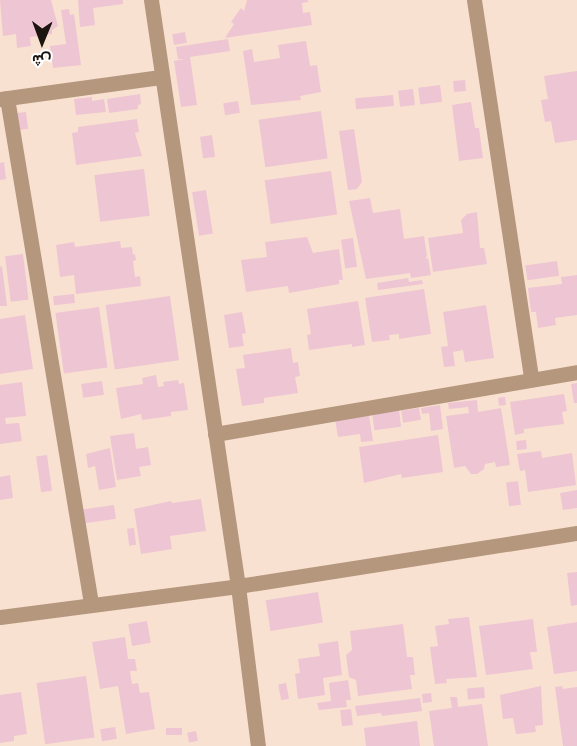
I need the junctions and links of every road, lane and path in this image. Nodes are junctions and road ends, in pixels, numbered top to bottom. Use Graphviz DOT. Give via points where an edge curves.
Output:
graph roads {
  1 [pos="151,0"];
  2 [pos="474,0"];
  3 [pos="161,77"];
  4 [pos="3,98"];
  5 [pos="577,372"];
  6 [pos="531,379"];
  7 [pos="215,434"];
  8 [pos="577,533"];
  9 [pos="238,586"];
  10 [pos="91,603"];
  11 [pos="0,617"];
  12 [pos="258,746"];
  1 -- 3 [label="street"];
  2 -- 6 [label="street"];
  3 -- 4 [label="street"];
  3 -- 7 [label="street"];
  4 -- 10 [label="street"];
  5 -- 6 [label="street"];
  6 -- 7 [label="street"];
  7 -- 9 [label="street"];
  8 -- 9 [label="street"];
  9 -- 10 [label="street"];
  9 -- 12 [label="street"];
  10 -- 11 [label="street"];
}
